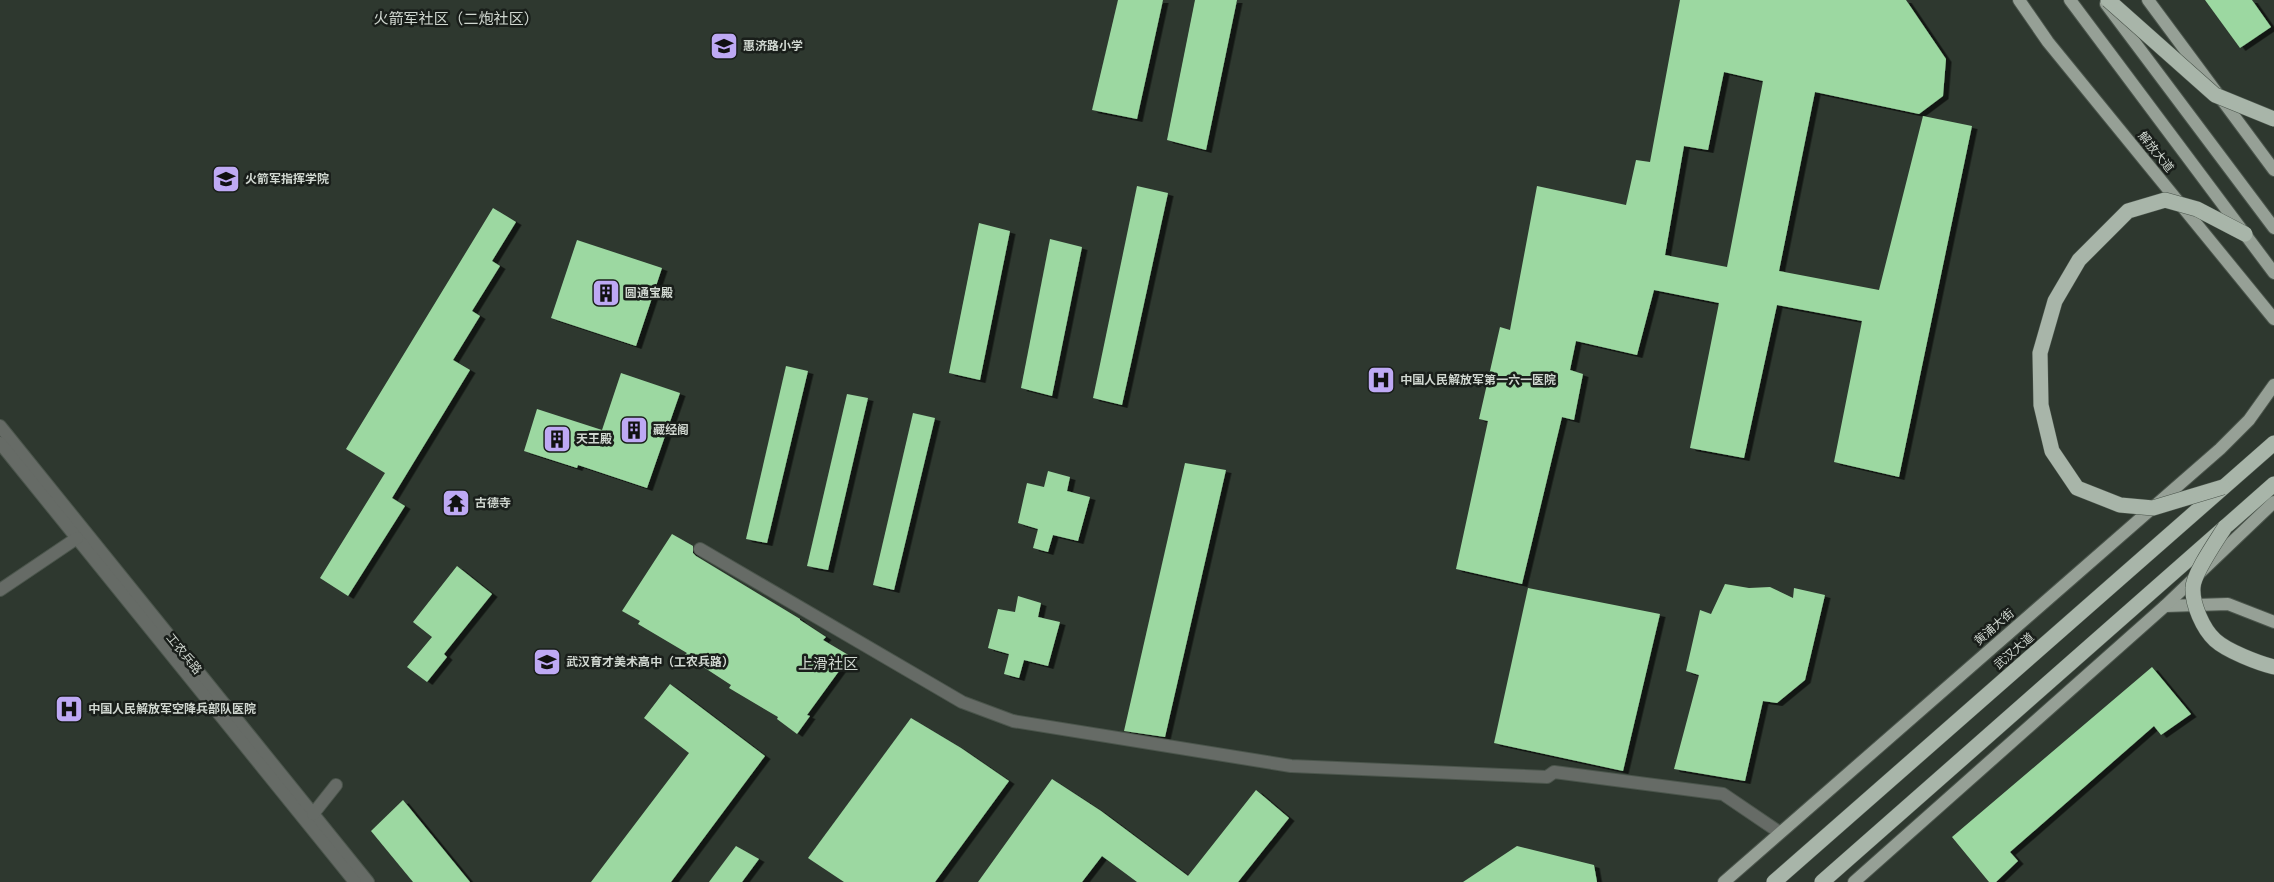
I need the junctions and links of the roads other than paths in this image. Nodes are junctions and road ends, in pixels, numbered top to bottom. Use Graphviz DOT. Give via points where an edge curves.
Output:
graph roads {
  1 [pos="2019,0"];
  2 [pos="2070,0"];
  3 [pos="2103,0"];
  4 [pos="2108,0"];
  5 [pos="2148,0"];
  6 [pos="2274,119"];
  7 [pos="2274,170"];
  8 [pos="2274,228"];
  9 [pos="2244,234"];
  10 [pos="2274,273"];
  11 [pos="2274,319"];
  12 [pos="2274,385"];
  13 [pos="0,426"];
  14 [pos="0,442"];
  15 [pos="2274,443"];
  16 [pos="2274,484"];
  17 [pos="2223,487"];
  18 [pos="2274,502"];
  19 [pos="2225,527"];
  20 [pos="77,538"];
  21 [pos="700,549"];
  22 [pos="0,590"];
  23 [pos="2165,606"];
  24 [pos="2274,622"];
  25 [pos="2274,667"];
  26 [pos="336,785"];
  27 [pos="313,814"];
  28 [pos="1779,832"];
  29 [pos="355,882"];
  30 [pos="368,882"];
  31 [pos="1724,882"];
  32 [pos="1774,882"];
  33 [pos="1822,882"];
  34 [pos="1854,882"];
  1 -- 11 [label="main road, 解放大道" via="2048,42"];
  2 -- 9 [label="main road, 解放大道"];
  3 -- 8 [label="main road"];
  4 -- 6 [label="highway, bridge" via="2215,95"];
  5 -- 7 [label="main road"];
  9 -- 10 [label="main road, 解放大道"];
  9 -- 17 [label="highway, bridge" via="2198,209 2165,200 2128,211 2079,260 2055,301 2040,353 2041,406 2052,451 2077,488 2120,505 2153,508"];
  12 -- 28 [label="main road, 黄浦大街" via="2249,420 2220,449"];
  13 -- 27 [label="street, 工农兵路"];
  14 -- 20 [label="street, 工农兵路"];
  15 -- 17 [label="highway, 武汉大道"];
  16 -- 19 [label="highway"];
  17 -- 32 [label="highway, 武汉大道"];
  18 -- 23 [label="main road"];
  19 -- 25 [label="highway, bridge" via="2192,587 2199,616 2215,640 2255,662"];
  19 -- 33 [label="highway, bridge"];
  20 -- 22 [label="street"];
  20 -- 29 [label="street, 工农兵路"];
  21 -- 28 [label="street" via="962,702 1013,721 1291,766 1547,778 1554,772 1723,794"];
  23 -- 24 [label="main road" via="2228,604"];
  23 -- 34 [label="main road"];
  26 -- 27 [label="street"];
  27 -- 30 [label="street, 工农兵路"];
  28 -- 31 [label="main road, 黄浦大街"];
}
